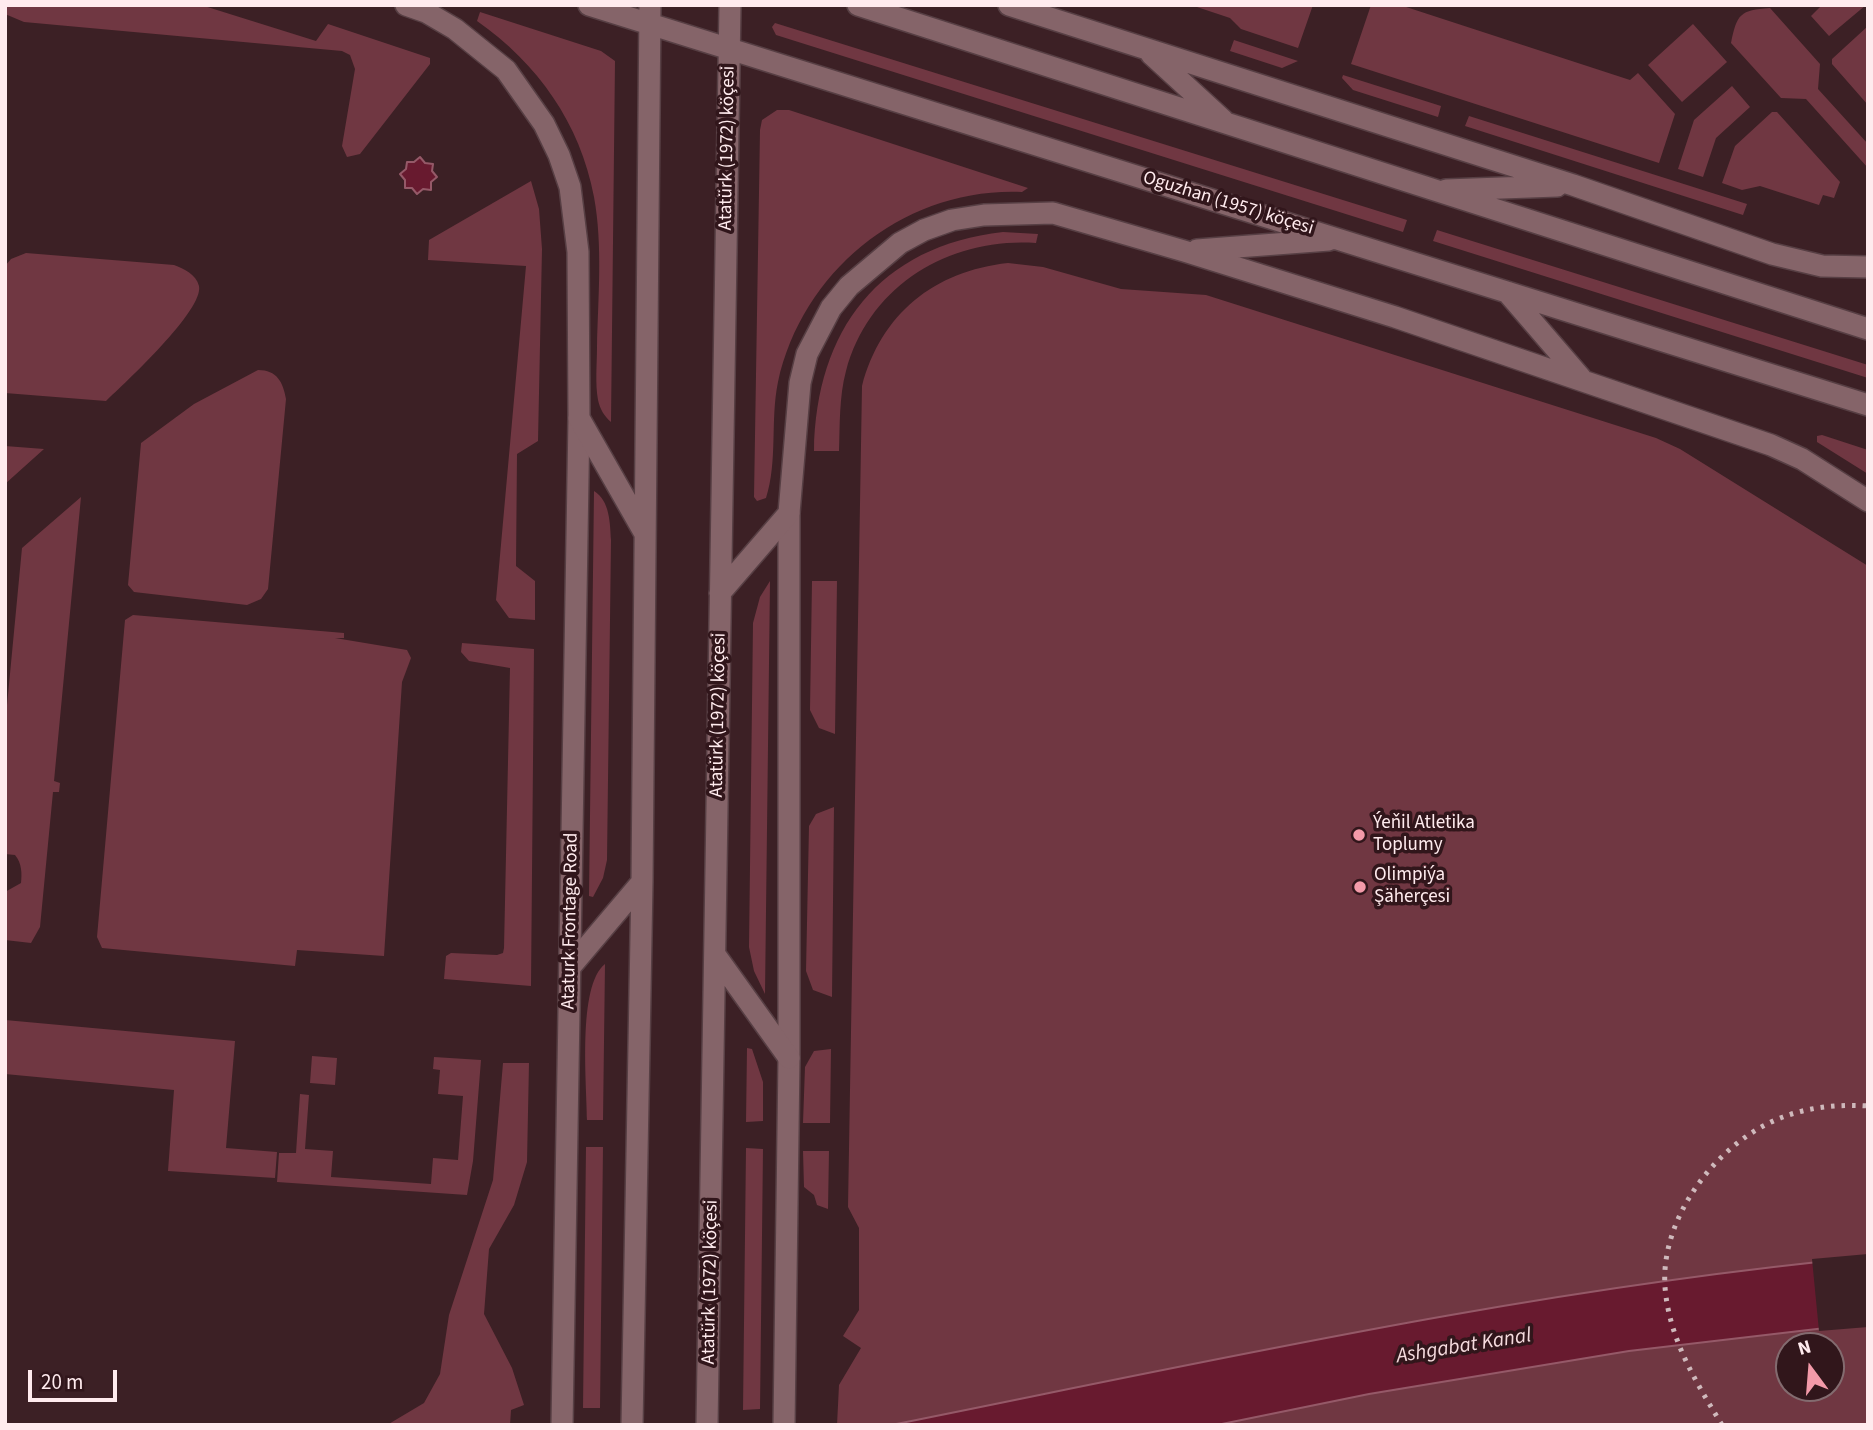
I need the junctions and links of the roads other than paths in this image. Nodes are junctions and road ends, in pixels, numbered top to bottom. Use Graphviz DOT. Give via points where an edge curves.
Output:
graph roads {
  1 [pos="406,5"];
  2 [pos="589,5"];
  3 [pos="730,5"];
  4 [pos="858,5"];
  5 [pos="1009,5"];
  6 [pos="650,15"];
  7 [pos="730,49"];
  8 [pos="1147,50"];
  9 [pos="1230,126"];
  10 [pos="1573,185"];
  11 [pos="1432,191"];
  12 [pos="1341,240"];
  13 [pos="1184,251"];
  14 [pos="1868,267"];
  15 [pos="1507,292"];
  16 [pos="1868,329"];
  17 [pos="1582,380"];
  18 [pos="1868,405"];
  19 [pos="579,418"];
  20 [pos="1868,501"];
  21 [pos="789,513"];
  22 [pos="644,533"];
  23 [pos="720,593"];
  24 [pos="642,882"];
  25 [pos="716,956"];
  26 [pos="571,966"];
  27 [pos="789,1058"];
  28 [pos="707,1418"];
  29 [pos="632,1421"];
  30 [pos="562,1423"];
  31 [pos="784,1425"];
  1 -- 19 [label="main road, Ataturk Frontage Road" via="456,29 506,70 544,124 559,155 570,187 578,253"];
  2 -- 6 [label="main road, Oguzhan (1957) köçesi"];
  3 -- 7 [label="main road, Atatürk (1972) köçesi"];
  4 -- 9 [label="main road"];
  5 -- 8 [label="main road"];
  6 -- 7 [label="main road, Oguzhan (1957) köçesi"];
  6 -- 22 [label="main road"];
  7 -- 12 [label="main road, Oguzhan (1957) köçesi"];
  7 -- 23 [label="main road, Atatürk (1972) köçesi"];
  8 -- 9 [label="main road"];
  8 -- 10 [label="main road"];
  9 -- 11 [label="main road"];
  10 -- 11 [label="main road"];
  10 -- 14 [label="main road" via="1772,254 1822,266"];
  11 -- 16 [label="main road"];
  12 -- 13 [label="main road"];
  12 -- 15 [label="main road, Oguzhan (1957) köçesi"];
  13 -- 17 [label="main road"];
  13 -- 21 [label="main road" via="1053,214 1023,212 952,220 900,243 849,286 816,332 807,354 796,415"];
  15 -- 17 [label="main road"];
  15 -- 18 [label="main road, Oguzhan (1957) köçesi"];
  17 -- 20 [label="main road" via="1771,445"];
  19 -- 22 [label="main road"];
  19 -- 26 [label="main road, Ataturk Frontage Road"];
  21 -- 23 [label="main road"];
  21 -- 27 [label="main road"];
  22 -- 24 [label="main road"];
  23 -- 25 [label="main road, Atatürk (1972) köçesi"];
  24 -- 26 [label="main road"];
  24 -- 29 [label="main road"];
  25 -- 27 [label="main road"];
  25 -- 28 [label="main road, Atatürk (1972) köçesi"];
  26 -- 30 [label="main road, Ataturk Frontage Road"];
  27 -- 31 [label="main road"];
}
